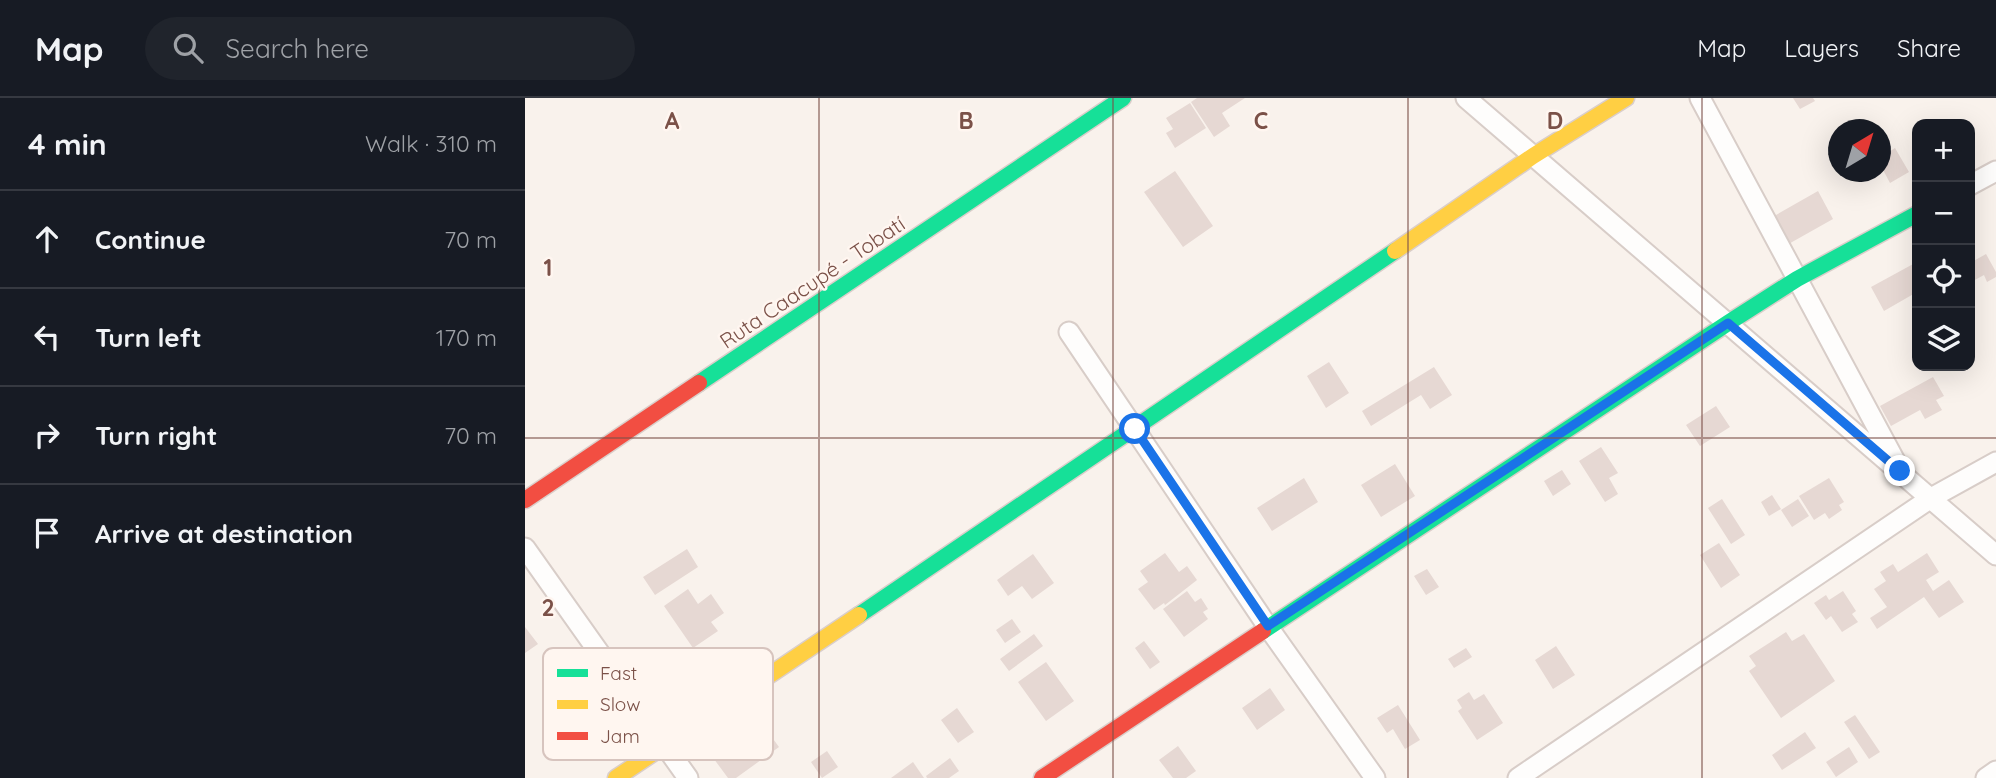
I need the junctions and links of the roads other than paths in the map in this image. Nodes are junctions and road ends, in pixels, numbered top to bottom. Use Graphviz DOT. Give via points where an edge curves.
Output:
graph roads {
  1 [pos="1123,98"];
  2 [pos="1466,98"];
  3 [pos="1626,98"];
  4 [pos="1700,98"];
  5 [pos="1533,156"];
  6 [pos="1996,171"];
  7 [pos="1975,182"];
  8 [pos="1912,217"];
  9 [pos="1797,279"];
  10 [pos="1728,323"];
  11 [pos="1069,332"];
  12 [pos="1135,429"];
  13 [pos="1996,462"];
  14 [pos="1900,471"];
  15 [pos="1931,498"];
  16 [pos="525,500"];
  17 [pos="525,548"];
  18 [pos="1996,555"];
  19 [pos="1268,626"];
  20 [pos="596,648"];
  21 [pos="773,671"];
  22 [pos="641,760"];
  23 [pos="675,760"];
  24 [pos="1996,771"];
  25 [pos="616,778"];
  26 [pos="688,778"];
  27 [pos="1042,778"];
  28 [pos="1375,778"];
  29 [pos="1518,778"];
  30 [pos="1986,778"];
  1 -- 16 [label="street, Ruta Caacupé - Tobatí"];
  2 -- 5 [label="street"];
  3 -- 5 [label="street"];
  4 -- 9 [label="street"];
  5 -- 10 [label="street"];
  5 -- 12 [label="street"];
  6 -- 7 [label="street"];
  8 -- 9 [label="street"];
  9 -- 10 [label="street"];
  9 -- 14 [label="street"];
  10 -- 14 [label="street"];
  10 -- 19 [label="street"];
  11 -- 12 [label="street"];
  12 -- 19 [label="street"];
  12 -- 21 [label="street"];
  13 -- 15 [label="street"];
  14 -- 15 [label="street"];
  15 -- 18 [label="street"];
  15 -- 29 [label="street"];
  17 -- 20 [label="street"];
  19 -- 27 [label="street"];
  19 -- 28 [label="street"];
  22 -- 25 [label="street"];
  23 -- 26 [label="street"];
  24 -- 30 [label="street"];
}
